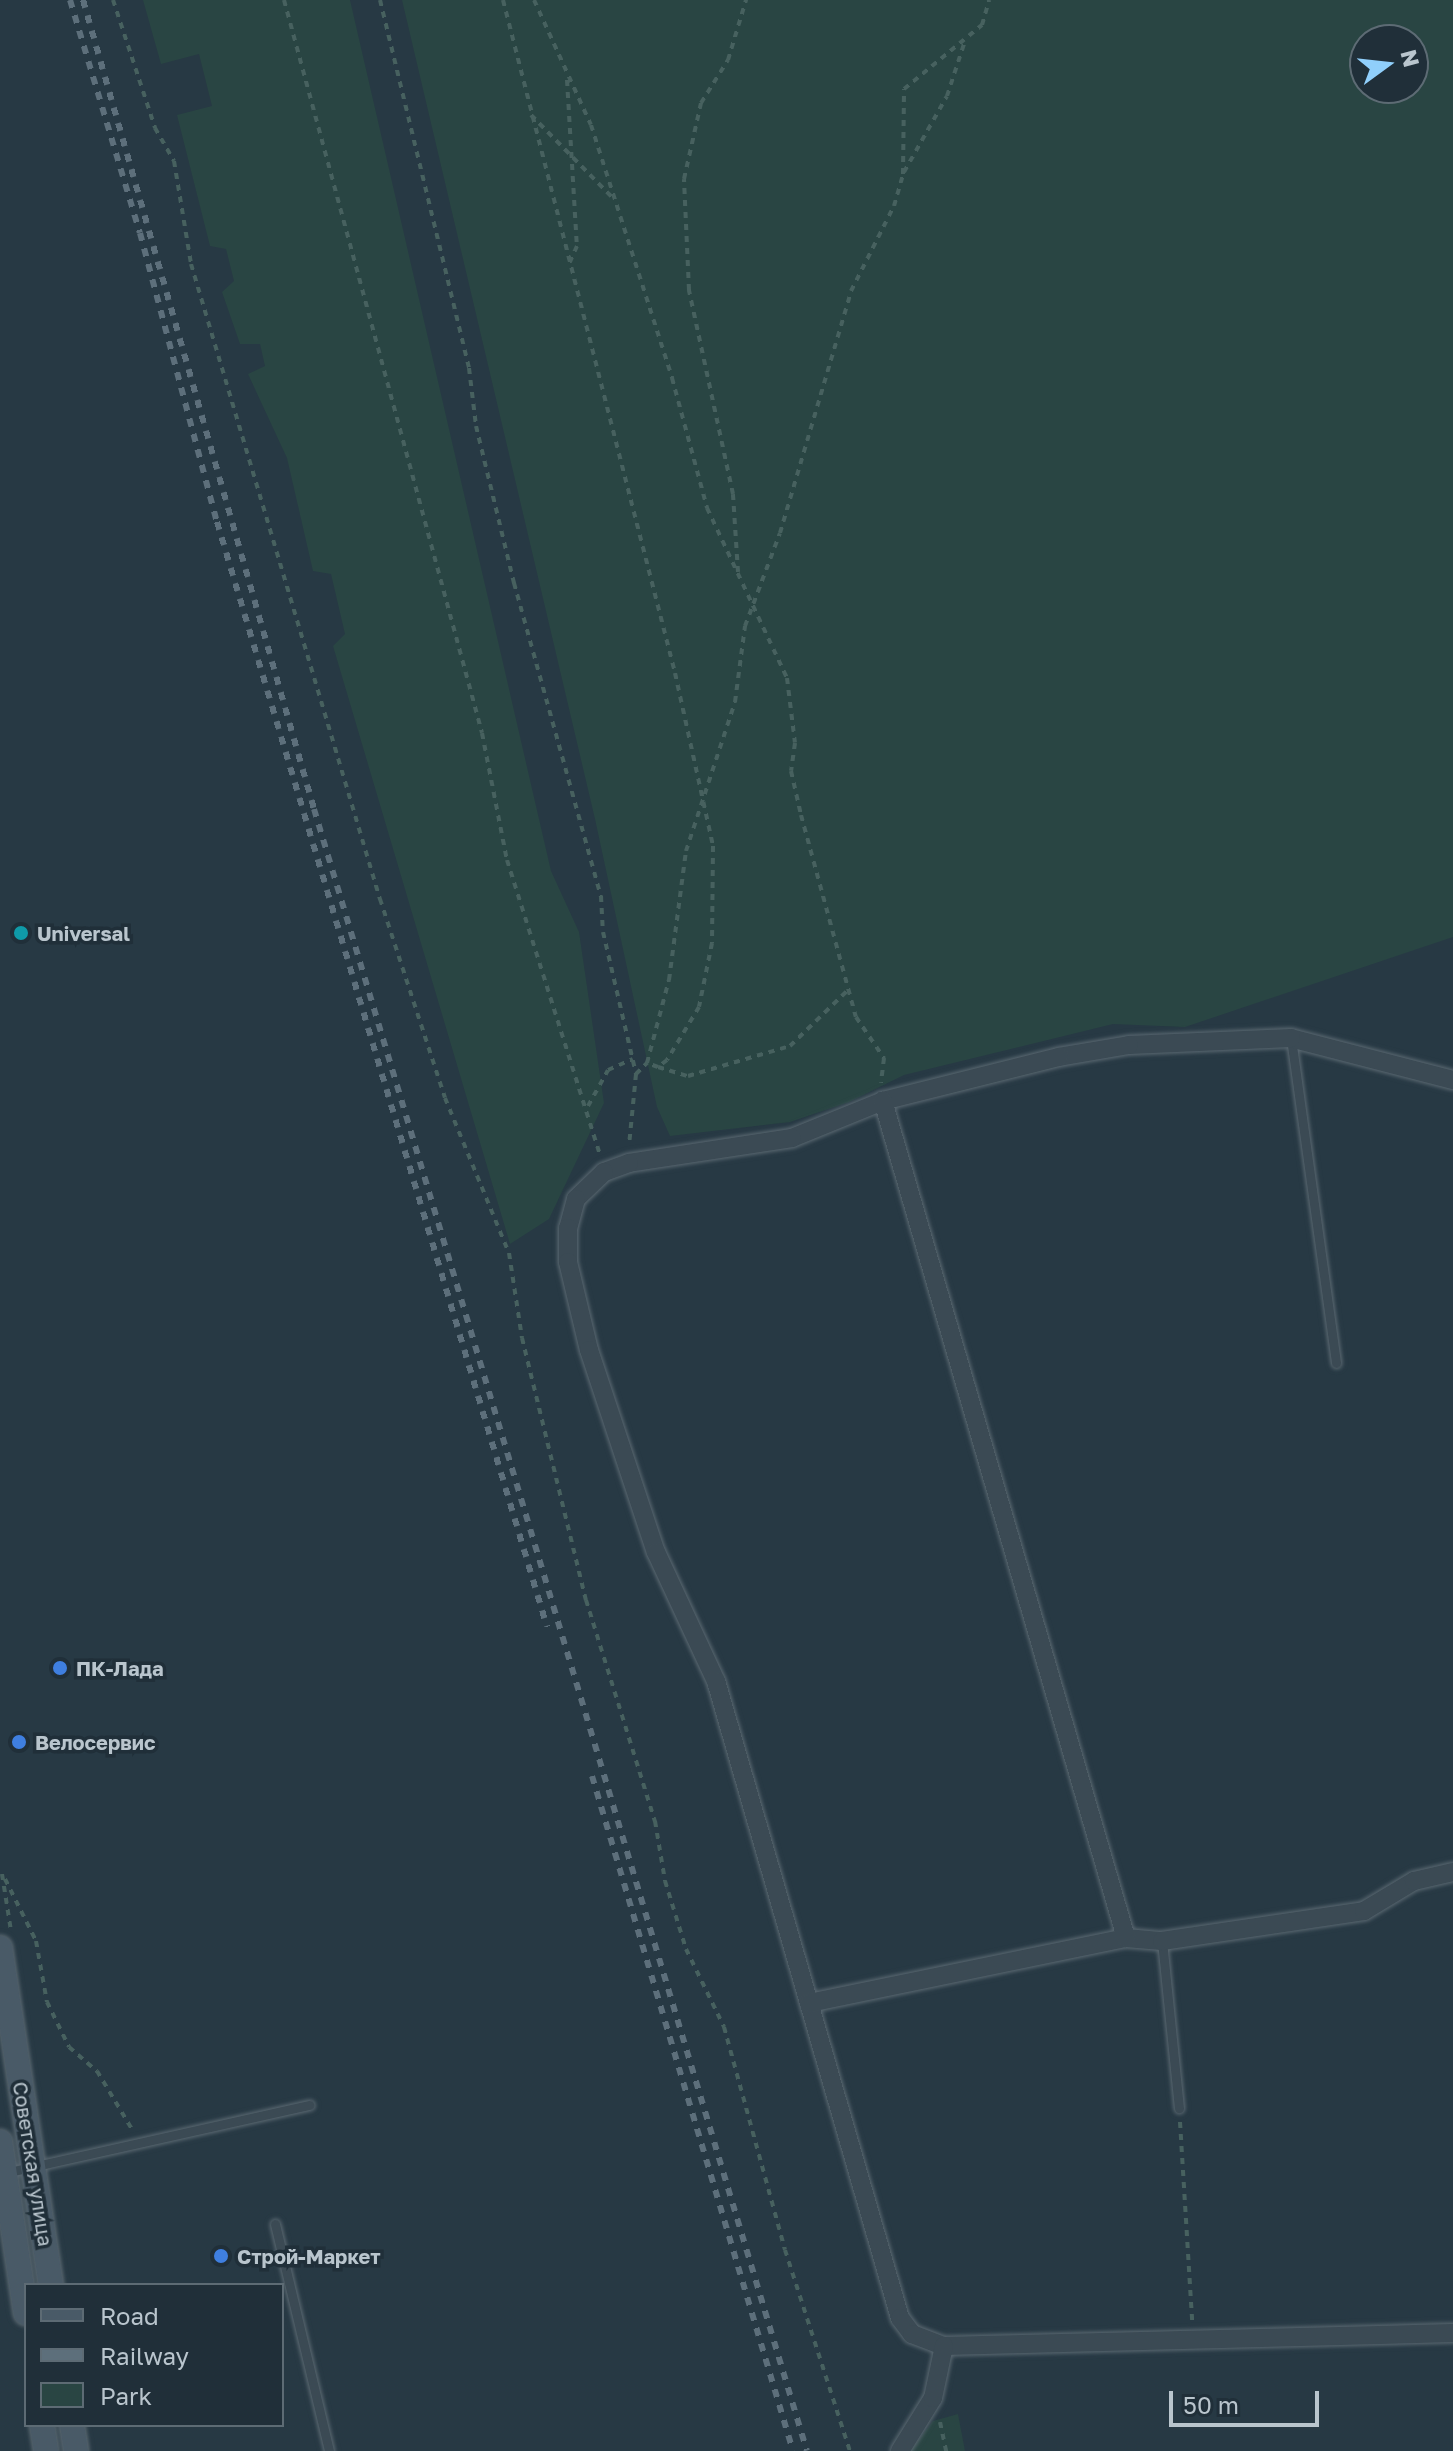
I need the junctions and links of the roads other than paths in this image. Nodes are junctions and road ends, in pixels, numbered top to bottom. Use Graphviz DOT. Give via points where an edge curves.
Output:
graph roads {
  1 [pos="1291,1038"];
  2 [pos="1453,1080"];
  3 [pos="883,1101"];
  4 [pos="1336,1363"];
  5 [pos="1453,1872"];
  6 [pos="1126,1938"];
  7 [pos="1162,1941"];
  8 [pos="0,1948"];
  9 [pos="809,2003"];
  10 [pos="310,2105"];
  11 [pos="1179,2108"];
  12 [pos="0,2142"];
  13 [pos="33,2168"];
  14 [pos="5,2173"];
  15 [pos="275,2224"];
  16 [pos="51,2283"];
  17 [pos="24,2300"];
  18 [pos="1453,2333"];
  19 [pos="944,2346"];
  20 [pos="42,2427"];
  21 [pos="72,2427"];
  22 [pos="46,2451"];
  23 [pos="76,2451"];
  24 [pos="329,2451"];
  25 [pos="900,2451"];
  1 -- 2 [label="street"];
  1 -- 3 [label="street" via="1129,1045"];
  1 -- 4 [label="lane"];
  3 -- 6 [label="street"];
  3 -- 9 [label="street" via="792,1138 629,1163 604,1172 576,1199 568,1228 568,1262 589,1350 656,1552 716,1681"];
  5 -- 7 [label="street" via="1414,1881 1364,1911"];
  6 -- 7 [label="street"];
  6 -- 9 [label="street"];
  7 -- 11 [label="lane"];
  8 -- 13 [label="main road, Советская улица"];
  9 -- 19 [label="street" via="900,2318 912,2334"];
  10 -- 13 [label="lane"];
  12 -- 14 [label="main road, Советская улица"];
  13 -- 14 [label="lane"];
  13 -- 16 [label="main road, Советская улица"];
  14 -- 17 [label="main road, Советская улица"];
  15 -- 24 [label="lane"];
  18 -- 19 [label="street"];
  19 -- 25 [label="street" via="933,2398"];
  20 -- 22 [label="main road"];
  21 -- 23 [label="main road"];
}
